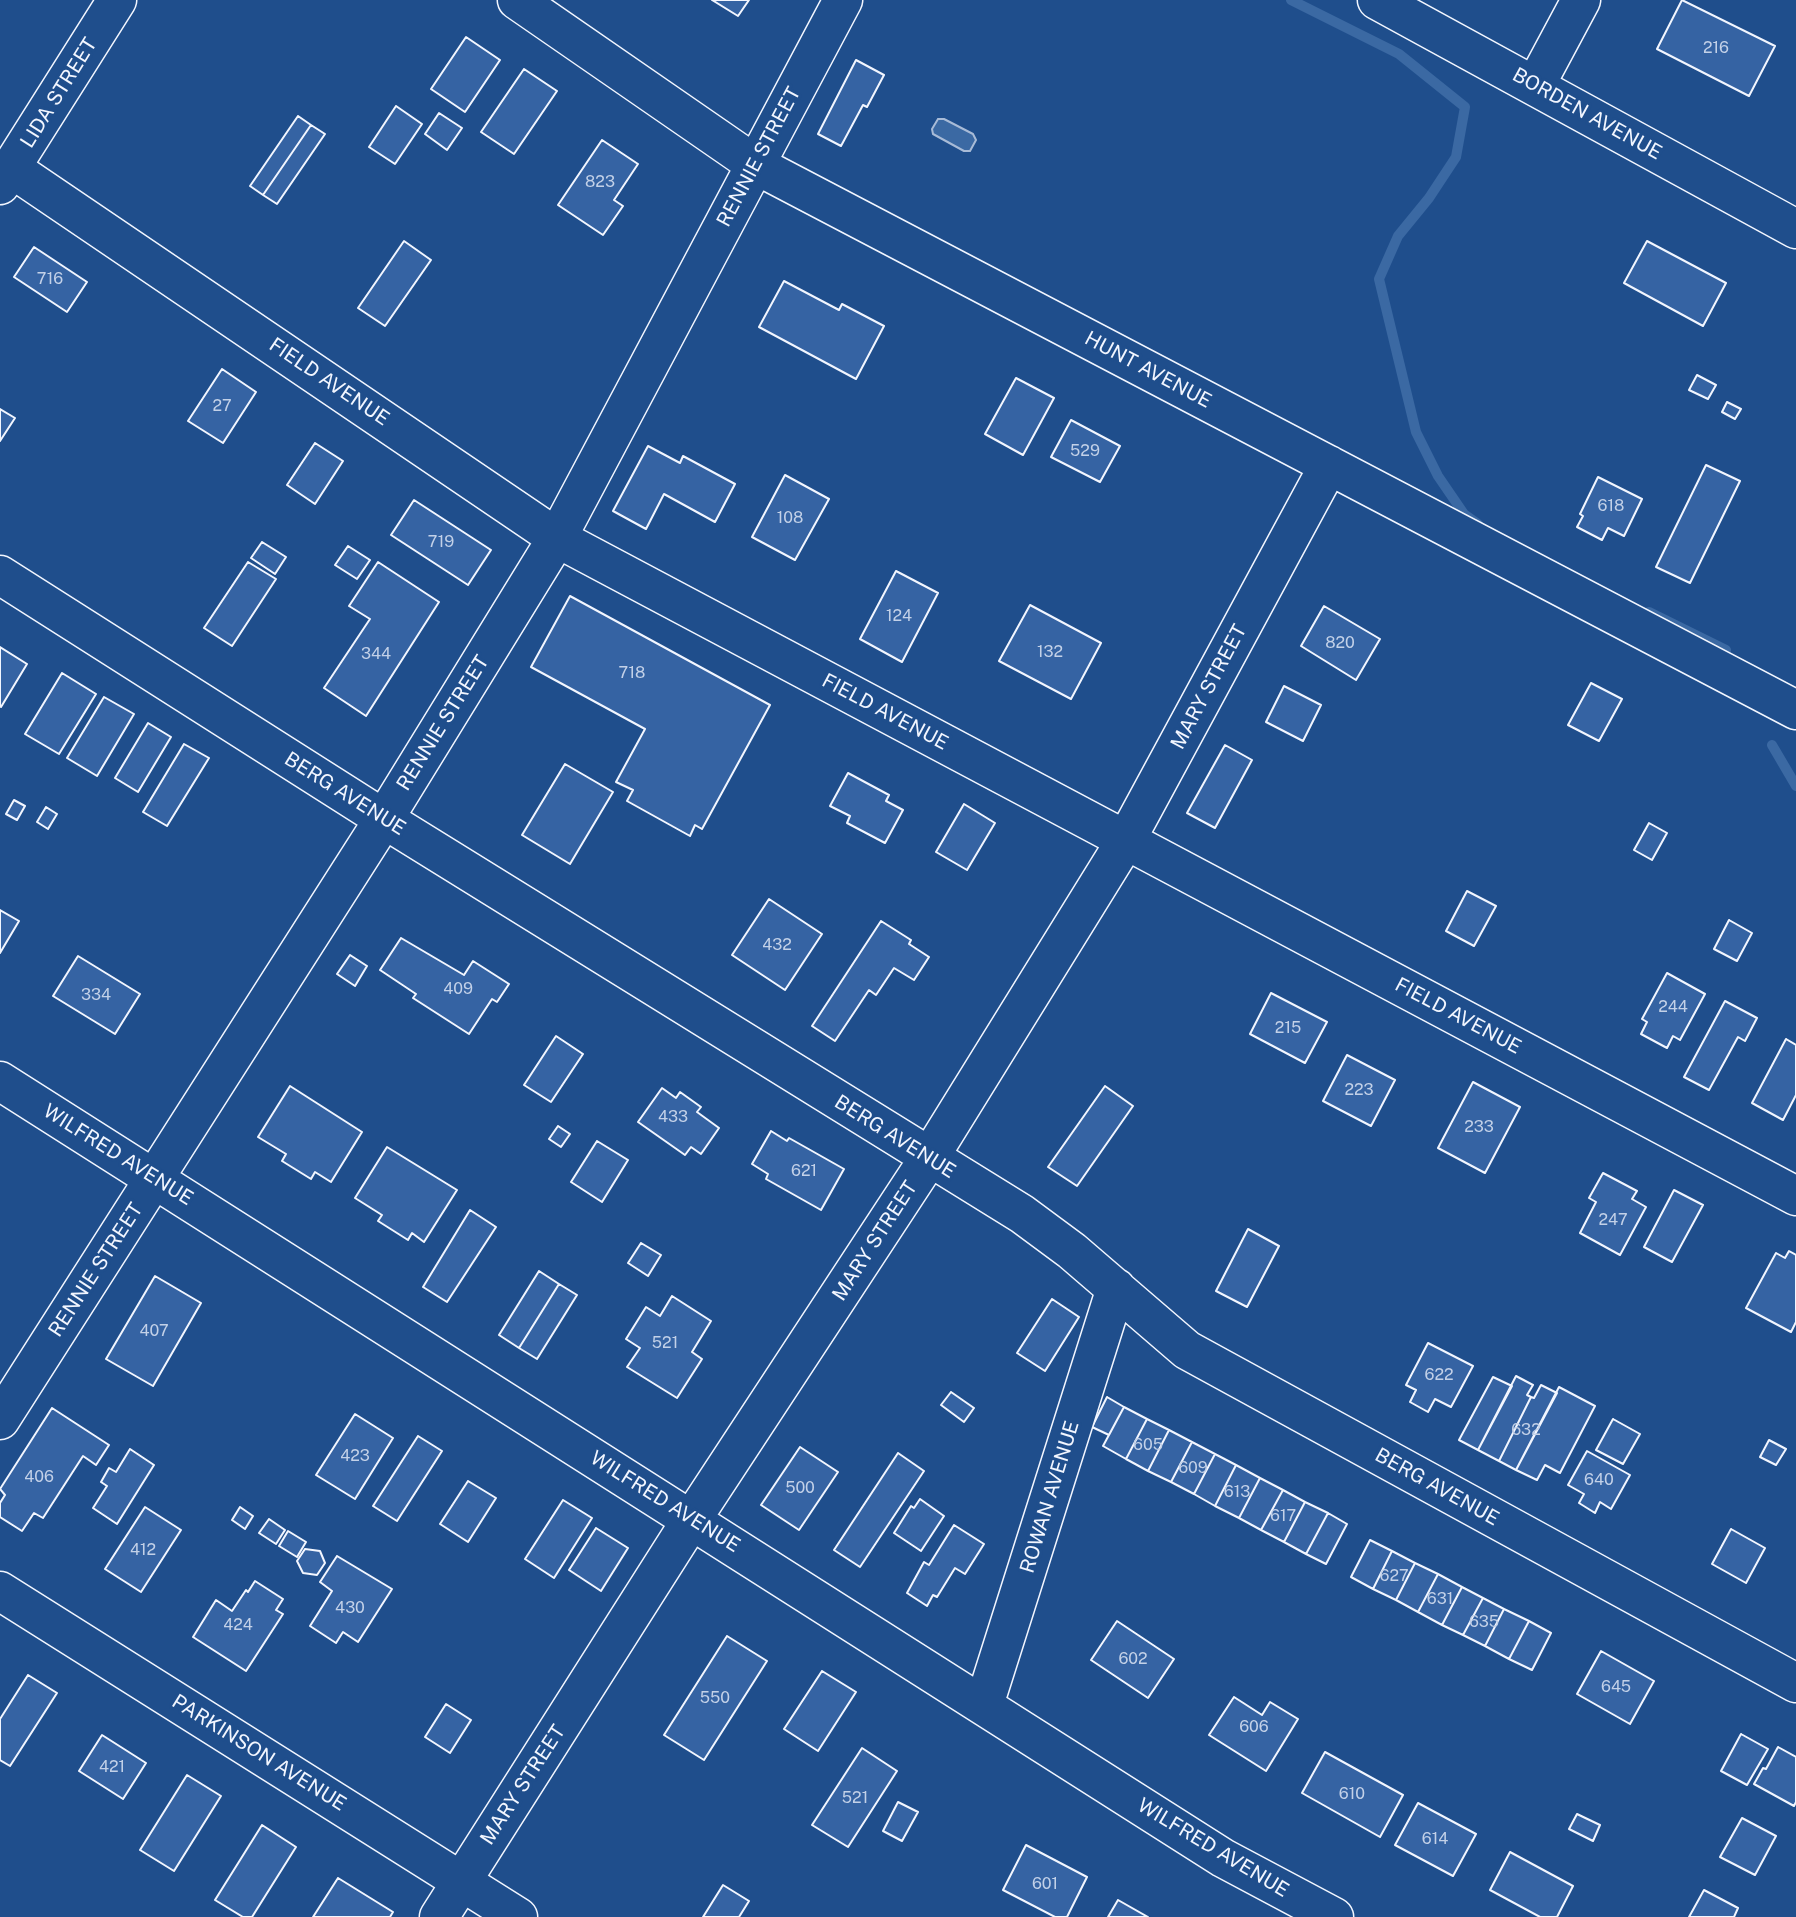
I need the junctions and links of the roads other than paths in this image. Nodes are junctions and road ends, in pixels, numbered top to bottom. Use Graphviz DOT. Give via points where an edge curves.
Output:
graph roads {
  1 [pos="117,0"];
  2 [pos="517,0"];
  3 [pos="843,0"];
  4 [pos="1377,0"];
  5 [pos="1581,0"];
  6 [pos="1535,86"];
  7 [pos="756,165"];
  8 [pos="6,176"];
  9 [pos="1796,229"];
  10 [pos="1329,465"];
  11 [pos="557,538"];
  12 [pos="0,575"];
  13 [pos="1796,710"];
  14 [pos="384,819"];
  15 [pos="1126,840"];
  16 [pos="0,1081"];
  17 [pos="929,1158"];
  18 [pos="154,1179"];
  19 [pos="1796,1196"];
  20 [pos="1116,1288"];
  21 [pos="0,1420"];
  22 [pos="692,1519"];
  23 [pos="0,1591"];
  24 [pos="1796,1683"];
  25 [pos="984,1705"];
  26 [pos="462,1880"];
  27 [pos="439,1917"];
  28 [pos="518,1917"];
  29 [pos="1334,1917"];
  1 -- 8 [label="street, LIDA STREET"];
  2 -- 7 [label="street, HUNT AVENUE"];
  3 -- 7 [label="street, RENNIE STREET"];
  4 -- 6 [label="street, BORDEN AVENUE"];
  5 -- 6 [label="street"];
  6 -- 9 [label="street, BORDEN AVENUE"];
  7 -- 10 [label="street, HUNT AVENUE"];
  7 -- 11 [label="street, RENNIE STREET"];
  8 -- 11 [label="street, FIELD AVENUE"];
  10 -- 13 [label="street, HUNT AVENUE"];
  10 -- 15 [label="street, MARY STREET"];
  11 -- 14 [label="street, RENNIE STREET"];
  11 -- 15 [label="street, FIELD AVENUE"];
  12 -- 14 [label="street, BERG AVENUE"];
  14 -- 17 [label="street, BERG AVENUE"];
  14 -- 18 [label="street, RENNIE STREET"];
  15 -- 17 [label="street, MARY STREET"];
  15 -- 19 [label="street, FIELD AVENUE"];
  16 -- 18 [label="street, WILFRED AVENUE"];
  17 -- 20 [label="street, BERG AVENUE" via="1022,1214"];
  17 -- 22 [label="street, MARY STREET"];
  18 -- 21 [label="street, RENNIE STREET"];
  18 -- 22 [label="street, WILFRED AVENUE"];
  20 -- 24 [label="street, BERG AVENUE" via="1187,1350"];
  20 -- 25 [label="street, ROWAN AVENUE"];
  22 -- 25 [label="street, WILFRED AVENUE"];
  22 -- 26 [label="street, MARY STREET"];
  23 -- 26 [label="street, PARKINSON AVENUE"];
  25 -- 29 [label="street, WILFRED AVENUE" via="1223,1858"];
  26 -- 27 [label="street, MARY STREET"];
  26 -- 28 [label="street, PARKINSON AVENUE"];
}
